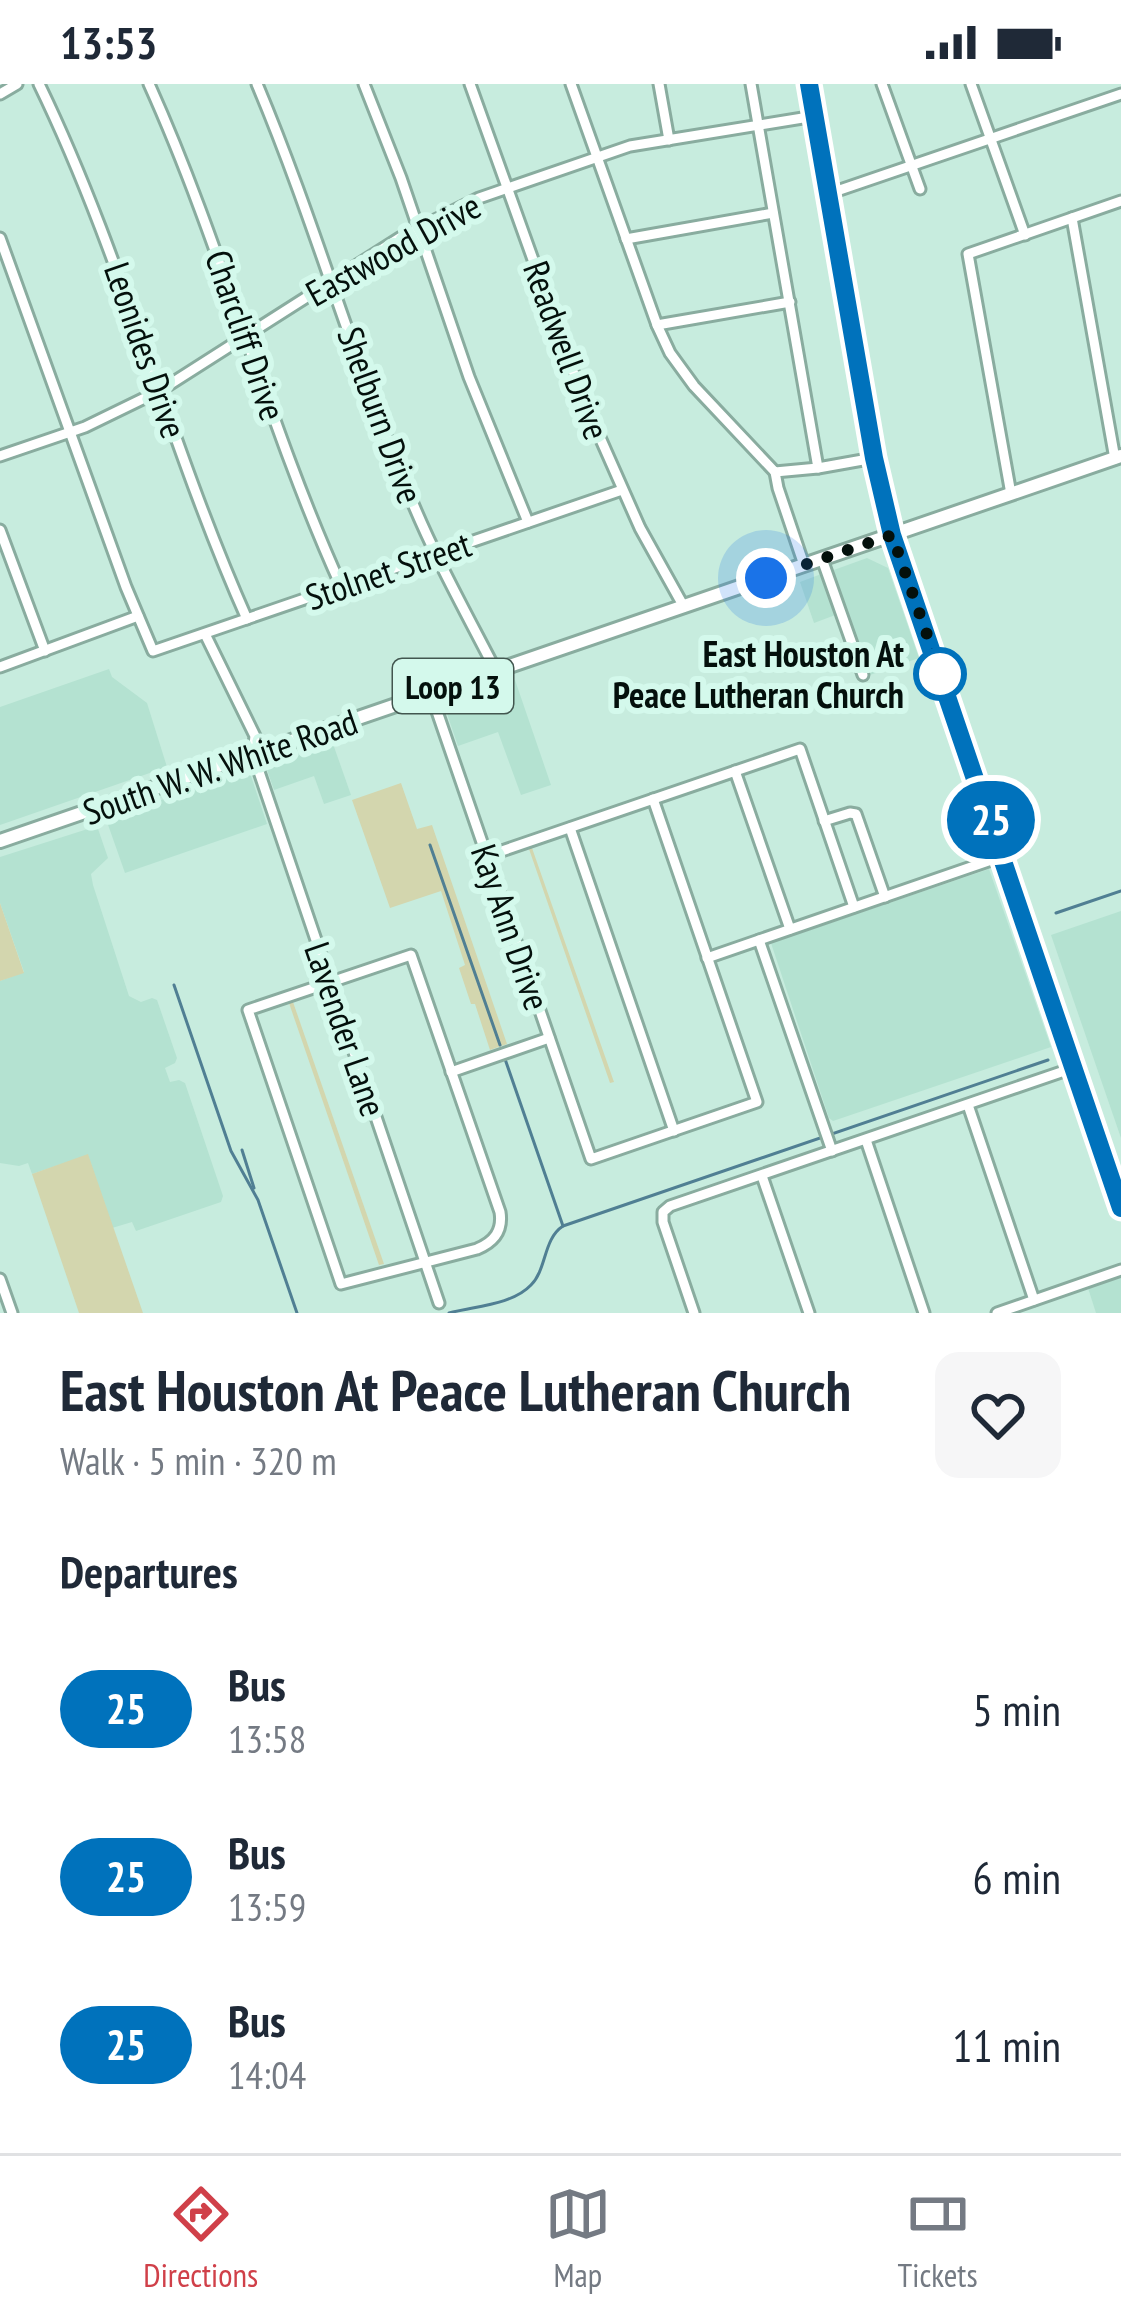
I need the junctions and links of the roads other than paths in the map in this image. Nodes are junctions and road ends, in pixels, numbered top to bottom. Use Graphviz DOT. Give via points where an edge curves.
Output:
graph roads {
  1 [pos="17,84"];
  2 [pos="39,84"];
  3 [pos="149,84"];
  4 [pos="257,84"];
  5 [pos="364,84"];
  6 [pos="470,84"];
  7 [pos="572,84"];
  8 [pos="659,84"];
  9 [pos="751,84"];
  10 [pos="809,84"];
  11 [pos="882,84"];
  12 [pos="970,84"];
  13 [pos="0,94"];
  14 [pos="1121,94"];
  15 [pos="815,116"];
  16 [pos="758,125"];
  17 [pos="990,139"];
  18 [pos="669,140"];
  19 [pos="597,157"];
  20 [pos="912,166"];
  21 [pos="508,188"];
  22 [pos="920,188"];
  23 [pos="828,194"];
  24 [pos="1121,201"];
  25 [pos="773,213"];
  26 [pos="1072,218"];
  27 [pos="418,228"];
  28 [pos="1025,235"];
  29 [pos="0,238"];
  30 [pos="626,239"];
  31 [pos="332,280"];
  32 [pos="790,302"];
  33 [pos="657,325"];
  34 [pos="246,336"];
  35 [pos="160,390"];
  36 [pos="70,432"];
  37 [pos="0,457"];
  38 [pos="874,458"];
  39 [pos="1118,458"];
  40 [pos="818,469"];
  41 [pos="775,472"];
  42 [pos="622,490"];
  43 [pos="1011,494"];
  44 [pos="528,522"];
  45 [pos="0,530"];
  46 [pos="892,535"];
  47 [pos="436,554"];
  48 [pos="801,558"];
  49 [pos="822,559"];
  50 [pos="341,586"];
  51 [pos="684,608"];
  52 [pos="138,616"];
  53 [pos="247,619"];
  54 [pos="206,634"];
  55 [pos="46,651"];
  56 [pos="0,667"];
  57 [pos="496,671"];
  58 [pos="863,675"];
  59 [pos="431,694"];
  60 [pos="253,754"];
  61 [pos="735,771"];
  62 [pos="653,799"];
  63 [pos="824,821"];
  64 [pos="570,828"];
  65 [pos="0,841"];
  66 [pos="487,856"];
  67 [pos="1003,856"];
  68 [pos="885,897"];
  69 [pos="854,907"];
  70 [pos="790,929"];
  71 [pos="759,940"];
  72 [pos="707,958"];
  73 [pos="330,982"];
  74 [pos="549,1038"];
  75 [pos="1073,1068"];
  76 [pos="451,1072"];
  77 [pos="968,1105"];
  78 [pos="674,1131"];
  79 [pos="866,1140"];
  80 [pos="829,1141"];
  81 [pos="762,1176"];
  82 [pos="1121,1208"];
  83 [pos="425,1262"];
  84 [pos="1121,1270"];
  85 [pos="0,1279"];
  86 [pos="1034,1300"];
  87 [pos="439,1303"];
  88 [pos="12,1313"];
  89 [pos="694,1313"];
  90 [pos="809,1313"];
  91 [pos="924,1313"];
  92 [pos="997,1313"];
  1 -- 13 [label="street"];
  2 -- 35 [label="street, Leonides Drive" via="100,220"];
  3 -- 34 [label="street, Charcliff Drive"];
  4 -- 31 [label="street, Shelburn Drive"];
  5 -- 27 [label="street"];
  6 -- 21 [label="street, Readwell Drive"];
  7 -- 19 [label="street"];
  8 -- 18 [label="street"];
  9 -- 16 [label="street"];
  10 -- 15 [label="main road"];
  11 -- 20 [label="street"];
  12 -- 17 [label="street"];
  14 -- 17 [label="street"];
  15 -- 16 [label="street, Eastwood Drive"];
  15 -- 23 [label="main road"];
  16 -- 18 [label="street, Eastwood Drive"];
  16 -- 25 [label="street"];
  17 -- 20 [label="street"];
  17 -- 28 [label="street"];
  18 -- 19 [label="street, Eastwood Drive"];
  19 -- 21 [label="street, Eastwood Drive"];
  19 -- 30 [label="street"];
  20 -- 22 [label="street"];
  20 -- 23 [label="street"];
  21 -- 27 [label="street, Eastwood Drive"];
  21 -- 42 [label="street, Readwell Drive"];
  23 -- 38 [label="main road"];
  24 -- 26 [label="street"];
  25 -- 30 [label="street"];
  25 -- 32 [label="street"];
  26 -- 28 [label="street"];
  26 -- 39 [label="street"];
  27 -- 31 [label="street, Eastwood Drive"];
  27 -- 44 [label="street"];
  28 -- 43 [label="street" via="968,254"];
  29 -- 36 [label="street"];
  30 -- 33 [label="street"];
  31 -- 34 [label="street, Eastwood Drive"];
  31 -- 47 [label="street, Shelburn Drive"];
  32 -- 33 [label="street"];
  32 -- 40 [label="street"];
  33 -- 41 [label="street" via="684,374"];
  34 -- 35 [label="street, Eastwood Drive"];
  34 -- 50 [label="street, Charcliff Drive"];
  35 -- 36 [label="street, Eastwood Drive"];
  35 -- 53 [label="street, Leonides Drive"];
  36 -- 37 [label="street, Eastwood Drive"];
  36 -- 52 [label="street"];
  38 -- 40 [label="street"];
  38 -- 46 [label="main road"];
  39 -- 43 [label="main road, South W. W. White Road / Loop 13"];
  40 -- 41 [label="street"];
  41 -- 48 [label="street"];
  42 -- 44 [label="street, Stolnet Street"];
  42 -- 51 [label="street, Readwell Drive"];
  43 -- 46 [label="main road, South W. W. White Road / Loop 13"];
  44 -- 47 [label="street, Stolnet Street"];
  45 -- 55 [label="street"];
  46 -- 49 [label="main road, South W. W. White Road / Loop 13"];
  46 -- 67 [label="main road"];
  47 -- 50 [label="street, Stolnet Street"];
  47 -- 57 [label="street, Shelburn Drive"];
  48 -- 49 [label="main road, South W. W. White Road / Loop 13"];
  48 -- 51 [label="main road, South W. W. White Road / Loop 13"];
  49 -- 58 [label="street"];
  50 -- 53 [label="street, Stolnet Street"];
  51 -- 57 [label="main road, South W. W. White Road / Loop 13"];
  52 -- 54 [label="street, Stolnet Street" via="153,651"];
  52 -- 55 [label="street"];
  53 -- 54 [label="street, Stolnet Street"];
  54 -- 60 [label="street" via="255,736"];
  55 -- 56 [label="street"];
  57 -- 59 [label="main road, South W. W. White Road / Loop 13"];
  59 -- 60 [label="main road, South W. W. White Road / Loop 13"];
  59 -- 66 [label="street, Kay Ann Drive"];
  60 -- 65 [label="main road, South W. W. White Road / Loop 13"];
  60 -- 73 [label="street, Lavender Lane"];
  61 -- 62 [label="street"];
  61 -- 63 [label="street" via="800,749"];
  61 -- 70 [label="street"];
  62 -- 64 [label="street"];
  62 -- 72 [label="street"];
  63 -- 68 [label="street" via="856,814"];
  63 -- 69 [label="street"];
  64 -- 66 [label="street"];
  64 -- 78 [label="street"];
  66 -- 74 [label="street, Kay Ann Drive"];
  67 -- 68 [label="street"];
  67 -- 75 [label="main road"];
  68 -- 69 [label="street"];
  69 -- 70 [label="street"];
  70 -- 71 [label="street"];
  71 -- 72 [label="street"];
  71 -- 80 [label="street"];
  72 -- 78 [label="street" via="757,1102"];
  73 -- 76 [label="street" via="411,955"];
  73 -- 83 [label="street, Lavender Lane"];
  73 -- 83 [label="street" via="248,1010 341,1284"];
  74 -- 76 [label="street"];
  74 -- 78 [label="street, Kay Ann Drive" via="591,1159"];
  75 -- 77 [label="street"];
  75 -- 82 [label="main road"];
  76 -- 83 [label="street" via="500,1212 497,1234 477,1249"];
  77 -- 79 [label="street"];
  77 -- 86 [label="street"];
  79 -- 80 [label="street"];
  79 -- 91 [label="street"];
  80 -- 81 [label="street"];
  81 -- 89 [label="street" via="662,1212"];
  81 -- 90 [label="street"];
  83 -- 87 [label="street, Lavender Lane"];
  84 -- 86 [label="street"];
  85 -- 88 [label="street"];
  86 -- 92 [label="street"];
}
